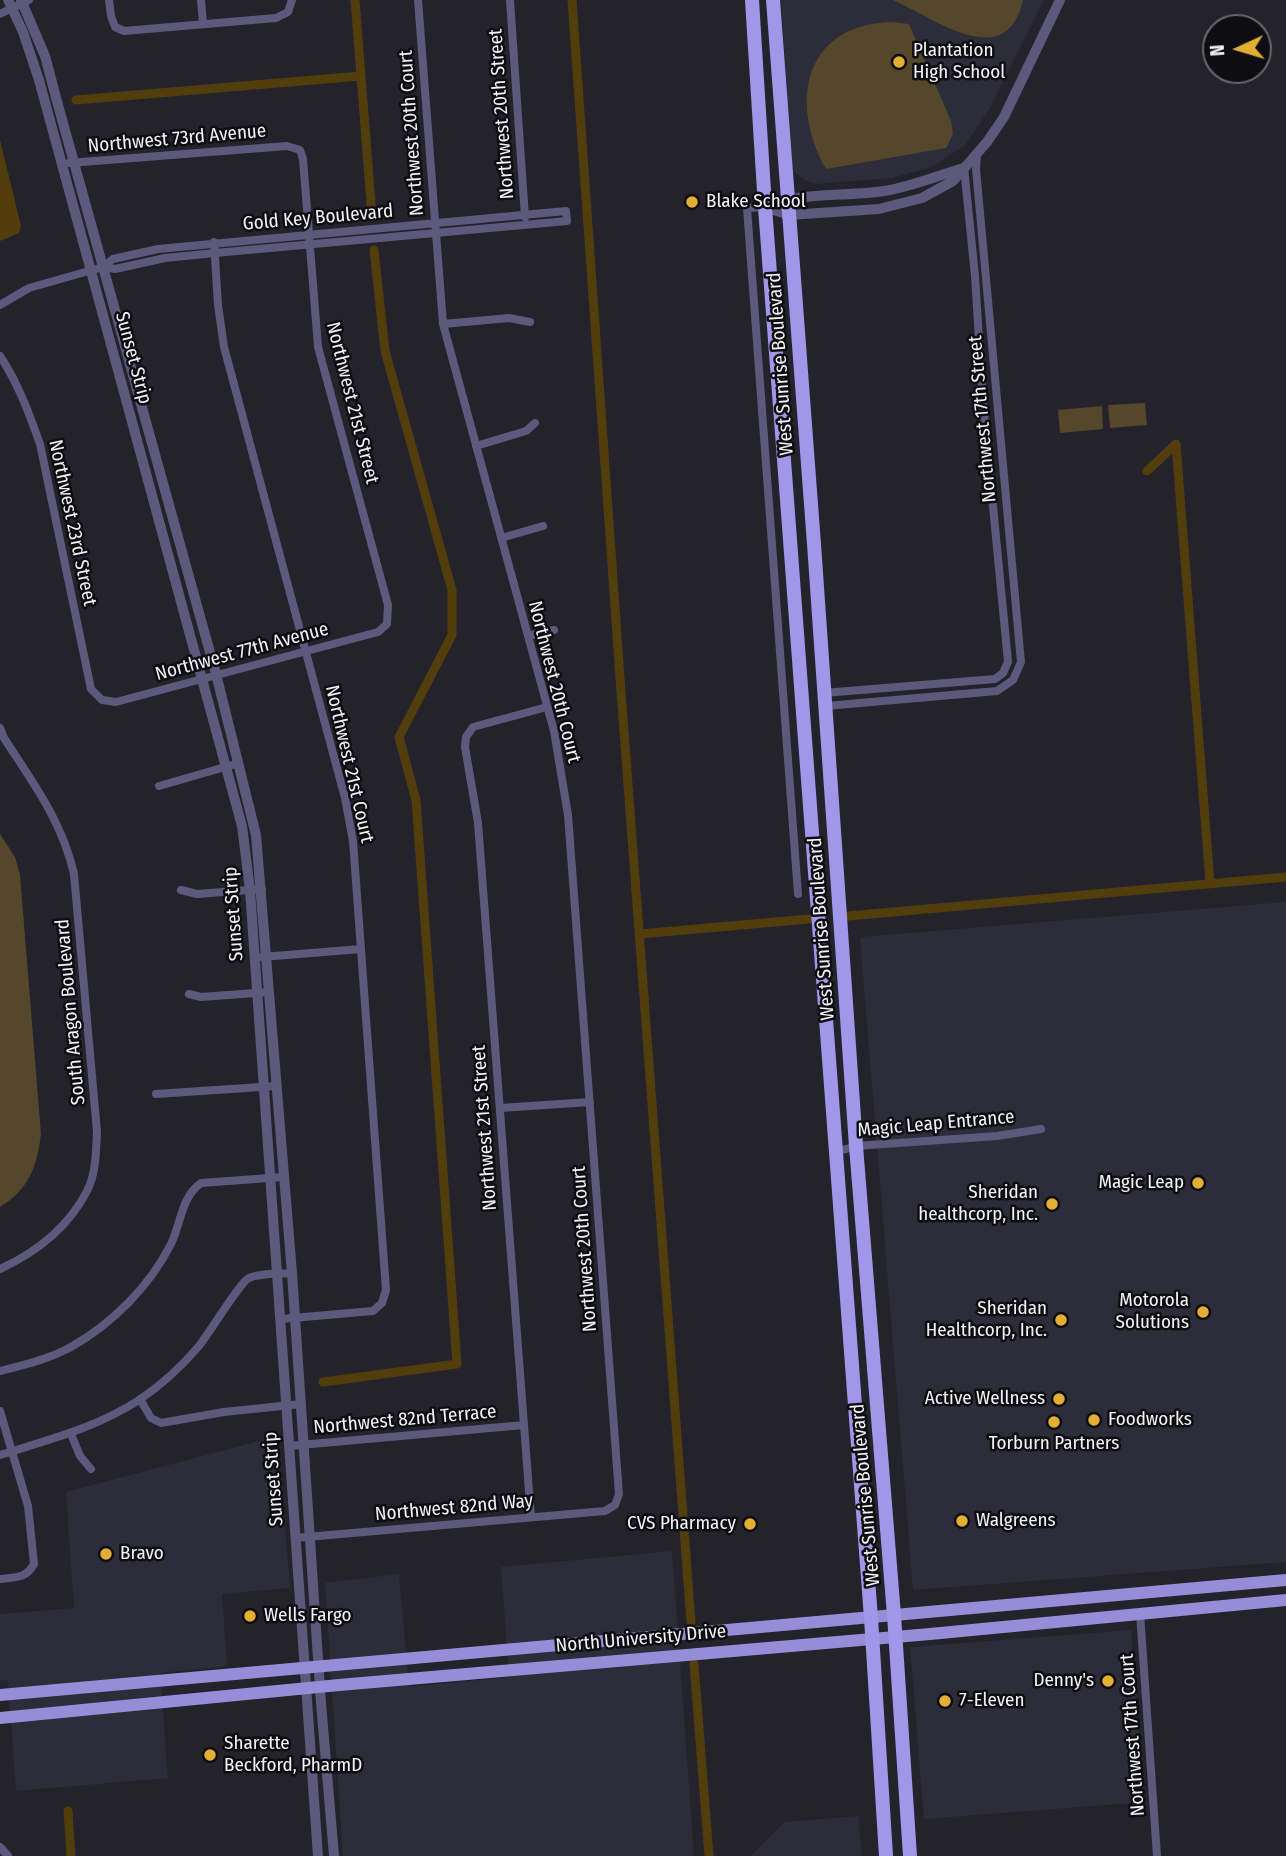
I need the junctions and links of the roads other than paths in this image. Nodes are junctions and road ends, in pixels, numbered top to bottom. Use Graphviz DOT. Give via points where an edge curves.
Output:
graph roads {
  1 [pos="109,0"];
  2 [pos="201,0"];
  3 [pos="292,0"];
  4 [pos="418,0"];
  5 [pos="510,0"];
  6 [pos="752,0"];
  7 [pos="773,0"];
  8 [pos="1060,0"];
  9 [pos="24,1"];
  10 [pos="10,4"];
  11 [pos="0,14"];
  12 [pos="203,24"];
  13 [pos="295,147"];
  14 [pos="977,154"];
  15 [pos="75,163"];
  16 [pos="62,164"];
  17 [pos="964,167"];
  18 [pos="788,198"];
  19 [pos="765,207"];
  20 [pos="525,215"];
  21 [pos="789,215"];
  22 [pos="526,225"];
  23 [pos="435,229"];
  24 [pos="307,234"];
  25 [pos="214,242"];
  26 [pos="308,244"];
  27 [pos="215,253"];
  28 [pos="103,267"];
  29 [pos="91,270"];
  30 [pos="0,305"];
  31 [pos="530,322"];
  32 [pos="443,324"];
  33 [pos="0,356"];
  34 [pos="535,423"];
  35 [pos="476,446"];
  36 [pos="543,526"];
  37 [pos="501,538"];
  38 [pos="387,624"];
  39 [pos="554,630"];
  40 [pos="528,636"];
  41 [pos="306,651"];
  42 [pos="216,674"];
  43 [pos="204,679"];
  44 [pos="825,699"];
  45 [pos="102,700"];
  46 [pos="783,700"];
  47 [pos="803,705"];
  48 [pos="547,707"];
  49 [pos="0,728"];
  50 [pos="827,732"];
  51 [pos="239,763"];
  52 [pos="227,766"];
  53 [pos="159,786"];
  54 [pos="262,889"];
  55 [pos="181,890"];
  56 [pos="250,890"];
  57 [pos="798,894"];
  58 [pos="360,949"];
  59 [pos="267,957"];
  60 [pos="255,958"];
  61 [pos="269,992"];
  62 [pos="257,993"];
  63 [pos="189,994"];
  64 [pos="264,1086"];
  65 [pos="276,1086"];
  66 [pos="156,1094"];
  67 [pos="590,1102"];
  68 [pos="500,1108"];
  69 [pos="1041,1129"];
  70 [pos="856,1146"];
  71 [pos="835,1152"];
  72 [pos="283,1177"];
  73 [pos="271,1178"];
  74 [pos="0,1269"];
  75 [pos="292,1273"];
  76 [pos="278,1274"];
  77 [pos="281,1318"];
  78 [pos="295,1318"];
  79 [pos="0,1371"];
  80 [pos="140,1399"];
  81 [pos="301,1404"];
  82 [pos="286,1405"];
  83 [pos="0,1411"];
  84 [pos="524,1425"];
  85 [pos="71,1434"];
  86 [pos="304,1445"];
  87 [pos="289,1446"];
  88 [pos="12,1452"];
  89 [pos="0,1455"];
  90 [pos="91,1469"];
  91 [pos="615,1505"];
  92 [pos="531,1517"];
  93 [pos="311,1537"];
  94 [pos="295,1538"];
  95 [pos="0,1578"];
  96 [pos="1286,1580"];
  97 [pos="1157,1592"];
  98 [pos="1135,1593"];
  99 [pos="1286,1600"];
  100 [pos="1140,1613"];
  101 [pos="894,1615"];
  102 [pos="1109,1616"];
  103 [pos="871,1618"];
  104 [pos="896,1636"];
  105 [pos="872,1638"];
  106 [pos="319,1666"];
  107 [pos="304,1667"];
  108 [pos="320,1687"];
  109 [pos="82,1688"];
  110 [pos="306,1688"];
  111 [pos="0,1695"];
  112 [pos="69,1712"];
  113 [pos="0,1718"];
  114 [pos="318,1856"];
  115 [pos="334,1856"];
  116 [pos="886,1856"];
  117 [pos="911,1856"];
  118 [pos="1157,1856"];
  1 -- 12 [label="street" via="116,27 124,31"];
  2 -- 12 [label="street"];
  3 -- 12 [label="street" via="289,12 276,18"];
  4 -- 23 [label="street, Northwest 20th Court"];
  5 -- 20 [label="street, Northwest 20th Street"];
  6 -- 19 [label="highway, West Sunrise Boulevard"];
  7 -- 18 [label="highway, West Sunrise Boulevard"];
  8 -- 14 [label="street" via="1003,117"];
  9 -- 10 [label="street"];
  9 -- 15 [label="street, Sunset Strip" via="45,56"];
  10 -- 11 [label="street"];
  10 -- 16 [label="street, Sunset Strip" via="27,43"];
  13 -- 15 [label="street, Northwest 73rd Avenue"];
  13 -- 24 [label="street, Northwest 21st Street" via="303,159"];
  14 -- 17 [label="street"];
  14 -- 44 [label="street, Northwest 17th Street" via="1020,662 1013,680 997,691"];
  15 -- 16 [label="street, Northwest 73rd Avenue"];
  15 -- 28 [label="street, Sunset Strip"];
  16 -- 29 [label="street, Sunset Strip"];
  17 -- 18 [label="street" via="891,190"];
  17 -- 21 [label="street" via="953,181 894,207"];
  17 -- 44 [label="street, Northwest 17th Street" via="1008,662 995,679"];
  18 -- 19 [label="street"];
  18 -- 21 [label="highway, West Sunrise Boulevard"];
  19 -- 21 [label="street"];
  19 -- 46 [label="street" via="747,208"];
  19 -- 47 [label="highway, West Sunrise Boulevard"];
  20 -- 22 [label="street, Northwest 20th Street"];
  20 -- 22 [label="street, Gold Key Boulevard" via="566,211 567,221"];
  20 -- 23 [label="street, Gold Key Boulevard"];
  21 -- 44 [label="highway, West Sunrise Boulevard"];
  22 -- 23 [label="street, Gold Key Boulevard"];
  23 -- 24 [label="street, Gold Key Boulevard"];
  23 -- 26 [label="street, Gold Key Boulevard"];
  23 -- 32 [label="street, Northwest 20th Court"];
  24 -- 25 [label="street, Gold Key Boulevard"];
  24 -- 26 [label="street, Northwest 21st Street"];
  25 -- 27 [label="street, Northwest 21st Court"];
  25 -- 28 [label="street, Gold Key Boulevard" via="113,258"];
  26 -- 27 [label="street, Gold Key Boulevard"];
  26 -- 38 [label="street, Northwest 21st Street" via="318,347 388,605"];
  27 -- 28 [label="street, Gold Key Boulevard"];
  27 -- 41 [label="street, Northwest 21st Court" via="224,347"];
  28 -- 29 [label="street, Gold Key Boulevard"];
  28 -- 42 [label="street, Sunset Strip"];
  29 -- 30 [label="street, Gold Key Boulevard" via="29,288"];
  29 -- 43 [label="street, Sunset Strip"];
  31 -- 32 [label="street" via="509,318"];
  32 -- 35 [label="street, Northwest 20th Court"];
  33 -- 45 [label="street, Northwest 23rd Street" via="40,444 91,689"];
  34 -- 35 [label="street" via="526,431"];
  35 -- 37 [label="street, Northwest 20th Court"];
  36 -- 37 [label="street"];
  37 -- 40 [label="street, Northwest 20th Court"];
  38 -- 41 [label="street, Northwest 77th Avenue" via="378,632"];
  39 -- 40 [label="street"];
  40 -- 48 [label="street, Northwest 20th Court"];
  41 -- 42 [label="street, Northwest 77th Avenue"];
  41 -- 58 [label="street, Northwest 21st Court" via="353,841"];
  42 -- 43 [label="street, Northwest 77th Avenue"];
  42 -- 51 [label="street, Sunset Strip"];
  43 -- 45 [label="street, Northwest 77th Avenue" via="116,702"];
  43 -- 52 [label="street, Sunset Strip"];
  44 -- 50 [label="highway, West Sunrise Boulevard"];
  46 -- 47 [label="street"];
  46 -- 57 [label="street"];
  47 -- 50 [label="highway"];
  47 -- 71 [label="highway, West Sunrise Boulevard"];
  48 -- 67 [label="street, Northwest 20th Court" via="568,815"];
  48 -- 68 [label="street, Northwest 21st Street" via="473,727 466,737 478,823"];
  49 -- 74 [label="street, South Aragon Boulevard" via="69,848 97,1132 88,1190 70,1216 54,1237"];
  50 -- 70 [label="highway, West Sunrise Boulevard"];
  51 -- 52 [label="street"];
  51 -- 54 [label="street, Sunset Strip" via="256,835"];
  52 -- 53 [label="street"];
  52 -- 56 [label="street, Sunset Strip" via="242,826"];
  54 -- 56 [label="street"];
  54 -- 59 [label="street, Sunset Strip"];
  55 -- 56 [label="street" via="197,894"];
  56 -- 60 [label="street, Sunset Strip"];
  58 -- 59 [label="street"];
  58 -- 78 [label="street, Northwest 21st Court" via="386,1290 373,1311"];
  59 -- 60 [label="street"];
  59 -- 61 [label="street, Sunset Strip"];
  60 -- 62 [label="street, Sunset Strip"];
  61 -- 62 [label="street"];
  61 -- 65 [label="street, Sunset Strip"];
  62 -- 63 [label="street"];
  62 -- 64 [label="street, Sunset Strip"];
  64 -- 65 [label="street"];
  64 -- 66 [label="street"];
  64 -- 73 [label="street, Sunset Strip"];
  65 -- 72 [label="street, Sunset Strip"];
  67 -- 68 [label="street"];
  67 -- 91 [label="street, Northwest 20th Court" via="619,1494"];
  68 -- 84 [label="street, Northwest 21st Street"];
  69 -- 70 [label="street, Magic Leap Entrance"];
  70 -- 71 [label="street, Magic Leap Entrance"];
  70 -- 101 [label="highway, West Sunrise Boulevard"];
  71 -- 103 [label="highway, West Sunrise Boulevard"];
  72 -- 73 [label="street"];
  72 -- 75 [label="street, Sunset Strip"];
  73 -- 76 [label="street, Sunset Strip"];
  73 -- 79 [label="street" via="201,1183 192,1189 163,1261 108,1322 70,1347"];
  75 -- 76 [label="street"];
  75 -- 78 [label="street, Sunset Strip"];
  76 -- 77 [label="street, Sunset Strip"];
  76 -- 80 [label="street" via="250,1277 241,1283 197,1348"];
  77 -- 78 [label="street"];
  77 -- 82 [label="street, Sunset Strip"];
  78 -- 81 [label="street, Sunset Strip"];
  80 -- 82 [label="street" via="151,1418 161,1423"];
  80 -- 85 [label="street"];
  81 -- 82 [label="street"];
  81 -- 86 [label="street, Sunset Strip"];
  82 -- 87 [label="street, Sunset Strip"];
  83 -- 88 [label="street"];
  84 -- 86 [label="street, Northwest 82nd Terrace"];
  84 -- 92 [label="street, Northwest 21st Street"];
  85 -- 88 [label="street"];
  85 -- 90 [label="street"];
  86 -- 87 [label="street, Northwest 82nd Terrace"];
  86 -- 93 [label="street, Sunset Strip"];
  87 -- 94 [label="street, Sunset Strip"];
  88 -- 89 [label="street"];
  88 -- 95 [label="street" via="28,1506 34,1564 23,1577"];
  91 -- 92 [label="street, Northwest 82nd Way" via="606,1511"];
  92 -- 93 [label="street, Northwest 82nd Way"];
  93 -- 94 [label="street, Northwest 82nd Way"];
  93 -- 106 [label="street, Sunset Strip"];
  94 -- 107 [label="street, Sunset Strip"];
  96 -- 97 [label="main road, North University Drive"];
  97 -- 98 [label="main road, North University Drive"];
  97 -- 100 [label="main road"];
  98 -- 101 [label="main road, North University Drive"];
  98 -- 102 [label="main road" via="1130,1604"];
  99 -- 100 [label="main road, North University Drive"];
  100 -- 102 [label="main road, North University Drive"];
  100 -- 118 [label="street, Northwest 17th Court"];
  101 -- 103 [label="main road, North University Drive"];
  101 -- 104 [label="highway, West Sunrise Boulevard"];
  102 -- 104 [label="main road, North University Drive"];
  103 -- 105 [label="highway, West Sunrise Boulevard"];
  103 -- 106 [label="main road, North University Drive"];
  104 -- 105 [label="main road, North University Drive"];
  104 -- 117 [label="highway, West Sunrise Boulevard"];
  105 -- 108 [label="main road, North University Drive"];
  105 -- 116 [label="highway, West Sunrise Boulevard"];
  106 -- 107 [label="main road, North University Drive"];
  106 -- 108 [label="street, Sunset Strip"];
  107 -- 109 [label="main road, North University Drive"];
  107 -- 110 [label="street, Sunset Strip"];
  108 -- 110 [label="main road, North University Drive"];
  108 -- 115 [label="street, Sunset Strip"];
  109 -- 111 [label="main road, North University Drive"];
  109 -- 112 [label="main road"];
  110 -- 112 [label="main road, North University Drive"];
  110 -- 114 [label="street, Sunset Strip"];
  112 -- 113 [label="main road, North University Drive"];
}
